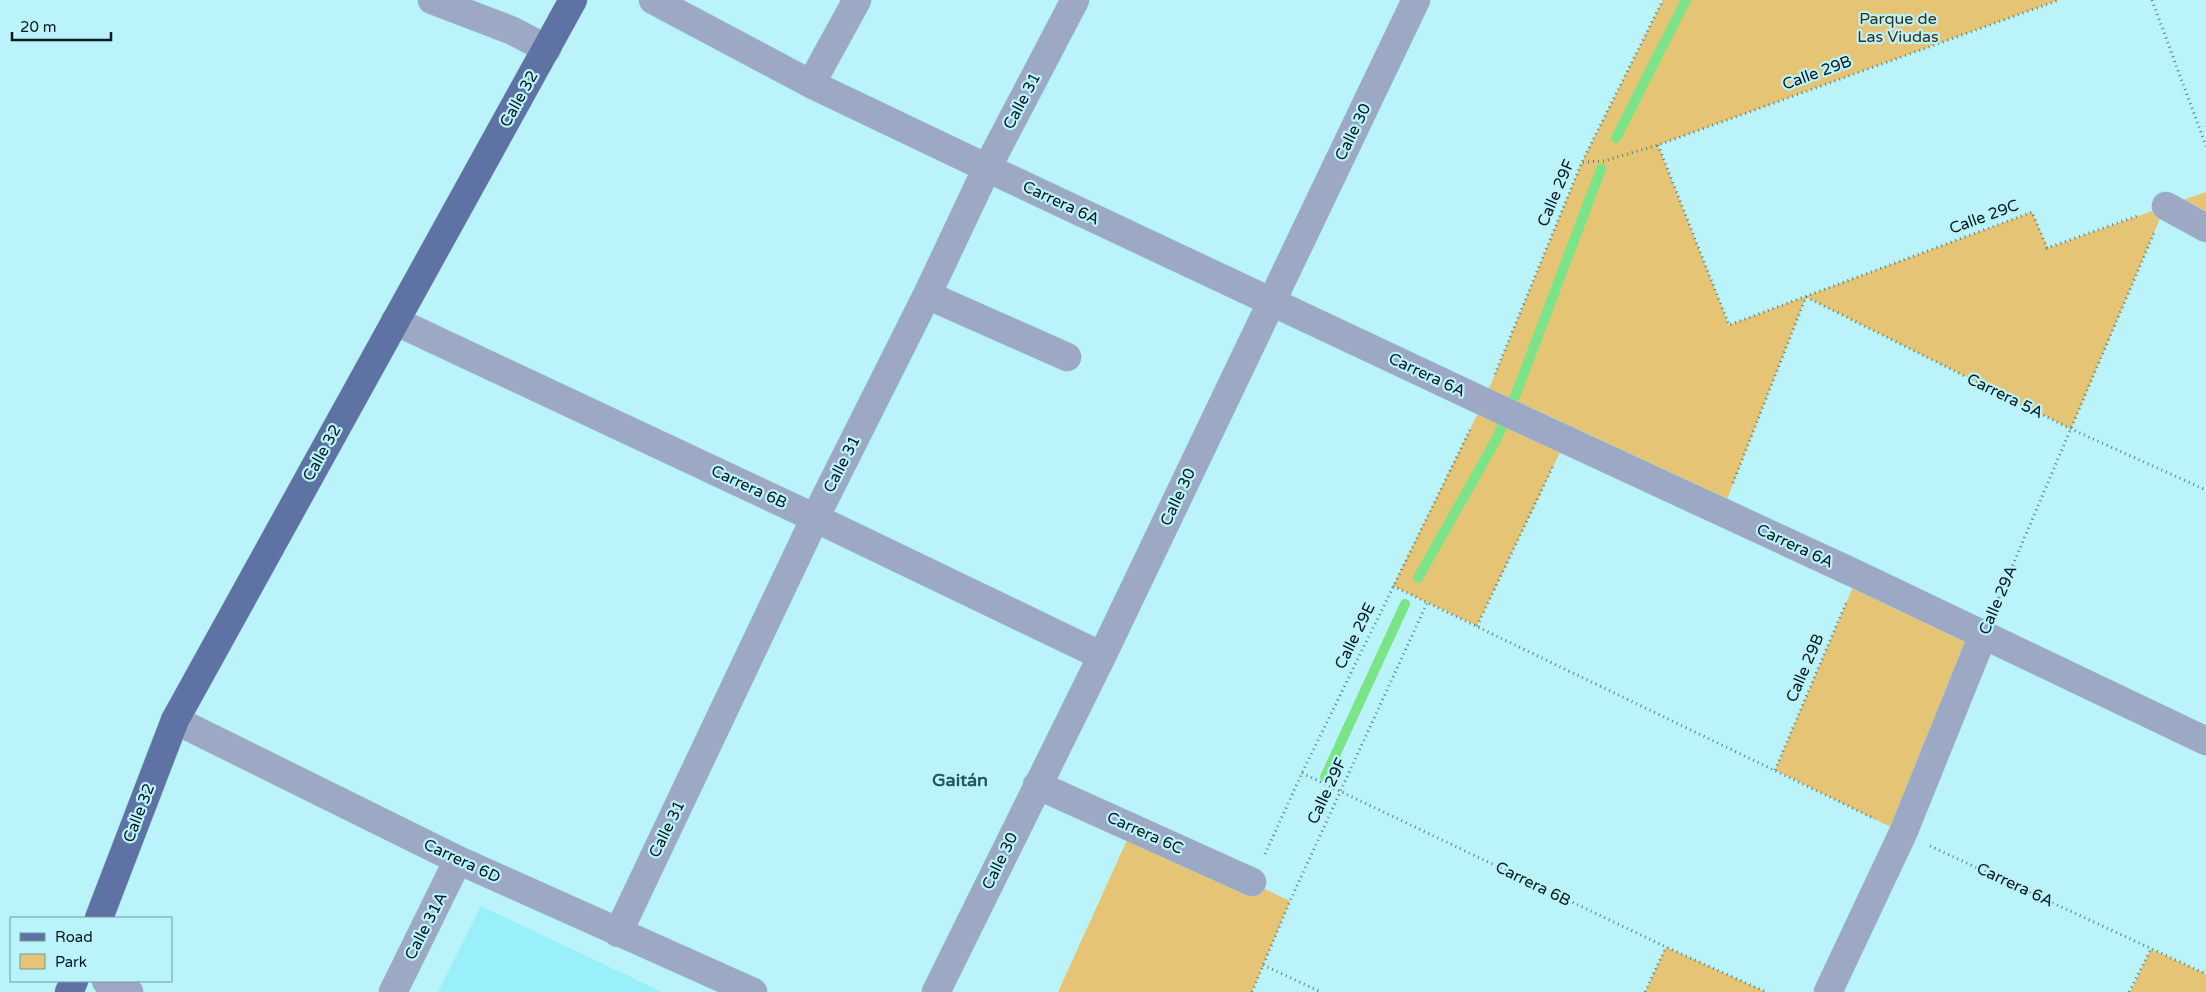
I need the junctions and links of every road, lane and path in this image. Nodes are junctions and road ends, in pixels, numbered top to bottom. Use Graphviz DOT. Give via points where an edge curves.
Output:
graph roads {
  1 [pos="432,0"];
  2 [pos="573,0"];
  3 [pos="653,0"];
  4 [pos="857,0"];
  5 [pos="1075,0"];
  6 [pos="1416,0"];
  7 [pos="1663,0"];
  8 [pos="2059,0"];
  9 [pos="2152,0"];
  10 [pos="547,49"];
  11 [pos="811,84"];
  12 [pos="1658,145"];
  13 [pos="2206,146"];
  14 [pos="1582,162"];
  15 [pos="987,168"];
  16 [pos="2166,206"];
  17 [pos="2206,228"];
  18 [pos="927,295"];
  19 [pos="1806,297"];
  20 [pos="1271,302"];
  21 [pos="394,321"];
  22 [pos="1067,357"];
  23 [pos="1488,404"];
  24 [pos="2071,429"];
  25 [pos="1566,440"];
  26 [pos="2206,490"];
  27 [pos="1722,512"];
  28 [pos="816,518"];
  29 [pos="1858,575"];
  30 [pos="1393,586"];
  31 [pos="1427,602"];
  32 [pos="1477,626"];
  33 [pos="1983,635"];
  34 [pos="1102,656"];
  35 [pos="175,720"];
  36 [pos="2206,741"];
  37 [pos="1775,770"];
  38 [pos="1302,773"];
  39 [pos="1037,785"];
  40 [pos="1340,792"];
  41 [pos="1903,833"];
  42 [pos="458,860"];
  43 [pos="1252,882"];
  44 [pos="99,917"];
  45 [pos="618,933"];
  46 [pos="1666,948"];
  47 [pos="2151,949"];
  48 [pos="1263,965"];
  49 [pos="2206,974"];
  50 [pos="108,982"];
  51 [pos="129,992"];
  52 [pos="393,992"];
  53 [pos="753,992"];
  54 [pos="936,992"];
  55 [pos="1252,992"];
  56 [pos="1321,992"];
  57 [pos="1645,992"];
  58 [pos="1766,992"];
  59 [pos="1828,992"];
  60 [pos="2129,992"];
  1 -- 10 [label="street" via="513,31"];
  2 -- 10 [label="main road, Calle 32"];
  3 -- 11 [label="street, Carrera 6A"];
  4 -- 11 [label="street"];
  5 -- 15 [label="street, Calle 31"];
  6 -- 20 [label="street, Calle 30"];
  7 -- 14 [label="path, Calle 29F"];
  8 -- 12 [label="path, Calle 29B"];
  9 -- 13 [label="path"];
  10 -- 21 [label="main road, Calle 32"];
  11 -- 15 [label="street, Carrera 6A"];
  12 -- 14 [label="path, Calle 29B" via="1604,161"];
  12 -- 19 [label="path, Calle 29C" via="1729,325"];
  14 -- 23 [label="path, Calle 29F"];
  15 -- 18 [label="street, Calle 31"];
  15 -- 20 [label="street, Carrera 6A"];
  16 -- 17 [label="street"];
  16 -- 19 [label="path, Calle 29C" via="2047,248 2032,212"];
  16 -- 24 [label="path, Calle 29A"];
  18 -- 22 [label="street"];
  18 -- 28 [label="street, Calle 31"];
  19 -- 24 [label="path, Carrera 5A"];
  19 -- 27 [label="path"];
  20 -- 23 [label="street, Carrera 6A"];
  20 -- 34 [label="street, Calle 30"];
  21 -- 28 [label="street, Carrera 6B"];
  21 -- 35 [label="main road, Calle 32"];
  23 -- 25 [label="street, Carrera 6A"];
  23 -- 30 [label="path, Calle 29E"];
  24 -- 26 [label="path, Carrera 5A"];
  24 -- 33 [label="path, Calle 29A"];
  25 -- 27 [label="street, Carrera 6A"];
  25 -- 32 [label="path"];
  27 -- 29 [label="street, Carrera 6A"];
  28 -- 34 [label="street, Carrera 6B"];
  28 -- 45 [label="street, Calle 31"];
  29 -- 33 [label="street, Carrera 6A"];
  29 -- 37 [label="path, Calle 29B"];
  30 -- 31 [label="path, Carrera 6A"];
  30 -- 38 [label="path, Calle 29E"];
  31 -- 32 [label="path, Carrera 6A"];
  31 -- 40 [label="path, Calle 29F"];
  32 -- 37 [label="path, Carrera 6A"];
  33 -- 36 [label="street, Carrera 6A"];
  33 -- 41 [label="street, Calle 29A"];
  34 -- 39 [label="street, Calle 30"];
  35 -- 42 [label="street, Carrera 6D"];
  35 -- 44 [label="main road, Calle 32"];
  37 -- 41 [label="path, Carrera 6A"];
  38 -- 40 [label="path, Carrera 6B"];
  38 -- 43 [label="path, Calle 29E"];
  39 -- 43 [label="street, Carrera 6C"];
  39 -- 54 [label="street, Calle 30"];
  40 -- 46 [label="path, Carrera 6B"];
  40 -- 48 [label="path, Calle 29F"];
  41 -- 47 [label="path, Carrera 6A"];
  41 -- 59 [label="street, Calle 29A"];
  42 -- 45 [label="street, Carrera 6D"];
  42 -- 52 [label="street, Calle 31A"];
  45 -- 53 [label="street, Carrera 6D"];
  46 -- 57 [label="path"];
  46 -- 58 [label="path, Carrera 6B"];
  47 -- 49 [label="path, Carrera 6A"];
  47 -- 60 [label="path"];
  48 -- 55 [label="path, Calle 29F"];
  48 -- 56 [label="path"];
  50 -- 51 [label="street"];
}
